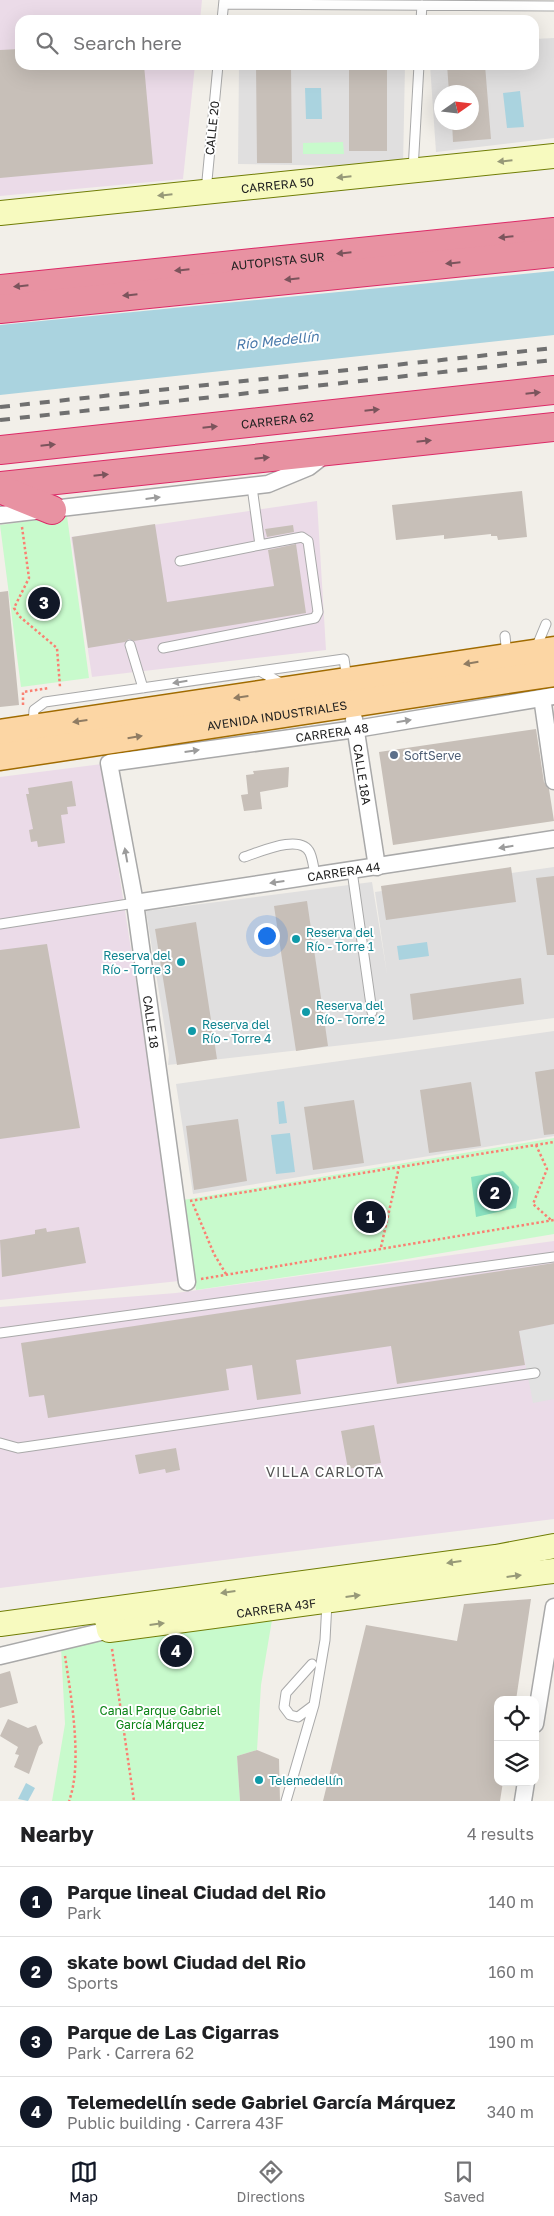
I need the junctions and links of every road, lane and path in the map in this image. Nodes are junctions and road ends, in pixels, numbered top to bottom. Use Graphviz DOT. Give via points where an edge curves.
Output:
graph roads {
  1 [pos="224,2"];
  2 [pos="422,4"];
  3 [pos="554,6"];
  4 [pos="223,15"];
  5 [pos="421,15"];
  6 [pos="218,70"];
  7 [pos="419,70"];
  8 [pos="554,156"];
  9 [pos="413,170"];
  10 [pos="206,191"];
  11 [pos="0,213"];
  12 [pos="554,232"];
  13 [pos="554,253"];
  14 [pos="0,289"];
  15 [pos="0,309"];
  16 [pos="554,390"];
  17 [pos="554,427"];
  18 [pos="0,450"];
  19 [pos="329,451"];
  20 [pos="0,487"];
  21 [pos="252,487"];
  22 [pos="52,510"];
  23 [pos="20,513"];
  24 [pos="0,515"];
  25 [pos="260,545"];
  26 [pos="180,561"];
  27 [pos="130,645"];
  28 [pos="163,648"];
  29 [pos="547,661"];
  30 [pos="260,671"];
  31 [pos="60,687"];
  32 [pos="143,688"];
  33 [pos="293,690"];
  34 [pos="352,705"];
  35 [pos="32,728"];
  36 [pos="0,733"];
  37 [pos="0,757"];
  38 [pos="109,763"];
  39 [pos="554,781"];
  40 [pos="554,839"];
  41 [pos="244,857"];
  42 [pos="377,867"];
  43 [pos="352,871"];
  44 [pos="316,876"];
  45 [pos="135,903"];
  46 [pos="0,924"];
  47 [pos="372,1012"];
  48 [pos="554,1142"];
  49 [pos="536,1145"];
  50 [pos="398,1167"];
  51 [pos="184,1202"];
  52 [pos="552,1220"];
  53 [pos="381,1247"];
  54 [pos="554,1257"];
  55 [pos="226,1274"];
  56 [pos="187,1282"];
  57 [pos="0,1333"];
  58 [pos="535,1373"];
  59 [pos="0,1443"];
  60 [pos="554,1546"];
  61 [pos="554,1571"];
  62 [pos="328,1599"];
  63 [pos="554,1607"];
  64 [pos="107,1620"];
  65 [pos="0,1624"];
  66 [pos="65,1651"];
  67 [pos="0,1656"];
  68 [pos="312,1664"];
  69 [pos="539,1699"];
  70 [pos="314,1705"];
  71 [pos="525,1786"];
  72 [pos="69,1801"];
  73 [pos="134,1801"];
  74 [pos="286,1801"];
  75 [pos="523,1801"];
  1 -- 2 [label="lane"];
  1 -- 4 [label="lane"];
  2 -- 3 [label="lane"];
  2 -- 5 [label="lane"];
  6 -- 10 [label="lane, CALLE 20"];
  7 -- 9 [label="lane"];
  8 -- 9 [label="street, CARRERA 50, one-way"];
  9 -- 10 [label="street, CARRERA 50, one-way"];
  10 -- 11 [label="street, CARRERA 50, one-way"];
  12 -- 14 [label="highway, AUTOPISTA SUR, one-way"];
  13 -- 15 [label="highway, AUTOPISTA SUR, one-way"];
  18 -- 16 [label="highway, CARRERA 62, one-way"];
  19 -- 17 [label="highway, one-way"];
  20 -- 19 [label="highway, one-way"];
  19 -- 21 [label="street" via="309,467 284,479"];
  20 -- 22 [label="highway"];
  22 -- 21 [label="street, one-way"];
  21 -- 25 [label="lane"];
  22 -- 23 [label="street"];
  23 -- 24 [label="street"];
  23 -- 31 [label="path" via="29,578 14,608 57,648"];
  25 -- 26 [label="lane"];
  25 -- 28 [label="lane" via="302,537 308,541 318,612 315,618"];
  27 -- 32 [label="lane"];
  34 -- 29 [label="main road, AVENIDA INDUSTRIALES, one-way"];
  29 -- 34 [label="main road, AVENIDA INDUSTRIALES, one-way" via="506,647"];
  29 -- 39 [label="street"];
  30 -- 32 [label="lane, one-way"];
  30 -- 33 [label="lane"];
  30 -- 34 [label="lane" via="344,659"];
  32 -- 35 [label="lane" via="45,702 34,710"];
  33 -- 34 [label="main road, AVENIDA INDUSTRIALES"];
  33 -- 35 [label="main road, AVENIDA INDUSTRIALES, one-way"];
  37 -- 34 [label="main road, AVENIDA INDUSTRIALES, one-way"];
  38 -- 34 [label="street, CARRERA 48, one-way"];
  34 -- 42 [label="street, CALLE 18A"];
  35 -- 36 [label="main road, AVENIDA INDUSTRIALES"];
  45 -- 38 [label="street, CALLE 18, one-way"];
  40 -- 42 [label="street, CARRERA 44, one-way"];
  41 -- 44 [label="lane" via="290,843 303,846 310,852"];
  42 -- 43 [label="street, CARRERA 44"];
  43 -- 44 [label="street, CARRERA 44"];
  43 -- 47 [label="lane"];
  44 -- 45 [label="street, CARRERA 44, one-way"];
  45 -- 46 [label="lane"];
  45 -- 51 [label="street, CALLE 18"];
  48 -- 49 [label="path"];
  49 -- 50 [label="path"];
  49 -- 52 [label="path" via="547,1169 533,1204"];
  50 -- 51 [label="path"];
  50 -- 53 [label="path"];
  51 -- 55 [label="path"];
  51 -- 56 [label="street, CALLE 18"];
  52 -- 53 [label="path"];
  53 -- 55 [label="path"];
  54 -- 57 [label="lane"];
  55 -- 56 [label="path"];
  58 -- 59 [label="lane" via="18,1448"];
  60 -- 64 [label="street, CARRERA 43F, one-way"];
  62 -- 61 [label="street, CARRERA 43F, one-way"];
  64 -- 62 [label="street, CARRERA 43F, one-way" via="281,1608"];
  62 -- 70 [label="lane"];
  63 -- 69 [label="street"];
  64 -- 65 [label="street, CARRERA 43F"];
  64 -- 67 [label="street, CARRERA 43F"];
  64 -- 73 [label="path"];
  66 -- 72 [label="path" via="75,1748"];
  68 -- 70 [label="lane" via="286,1693 284,1707 290,1715 298,1717"];
  70 -- 74 [label="lane"];
  71 -- 75 [label="street"];
}
